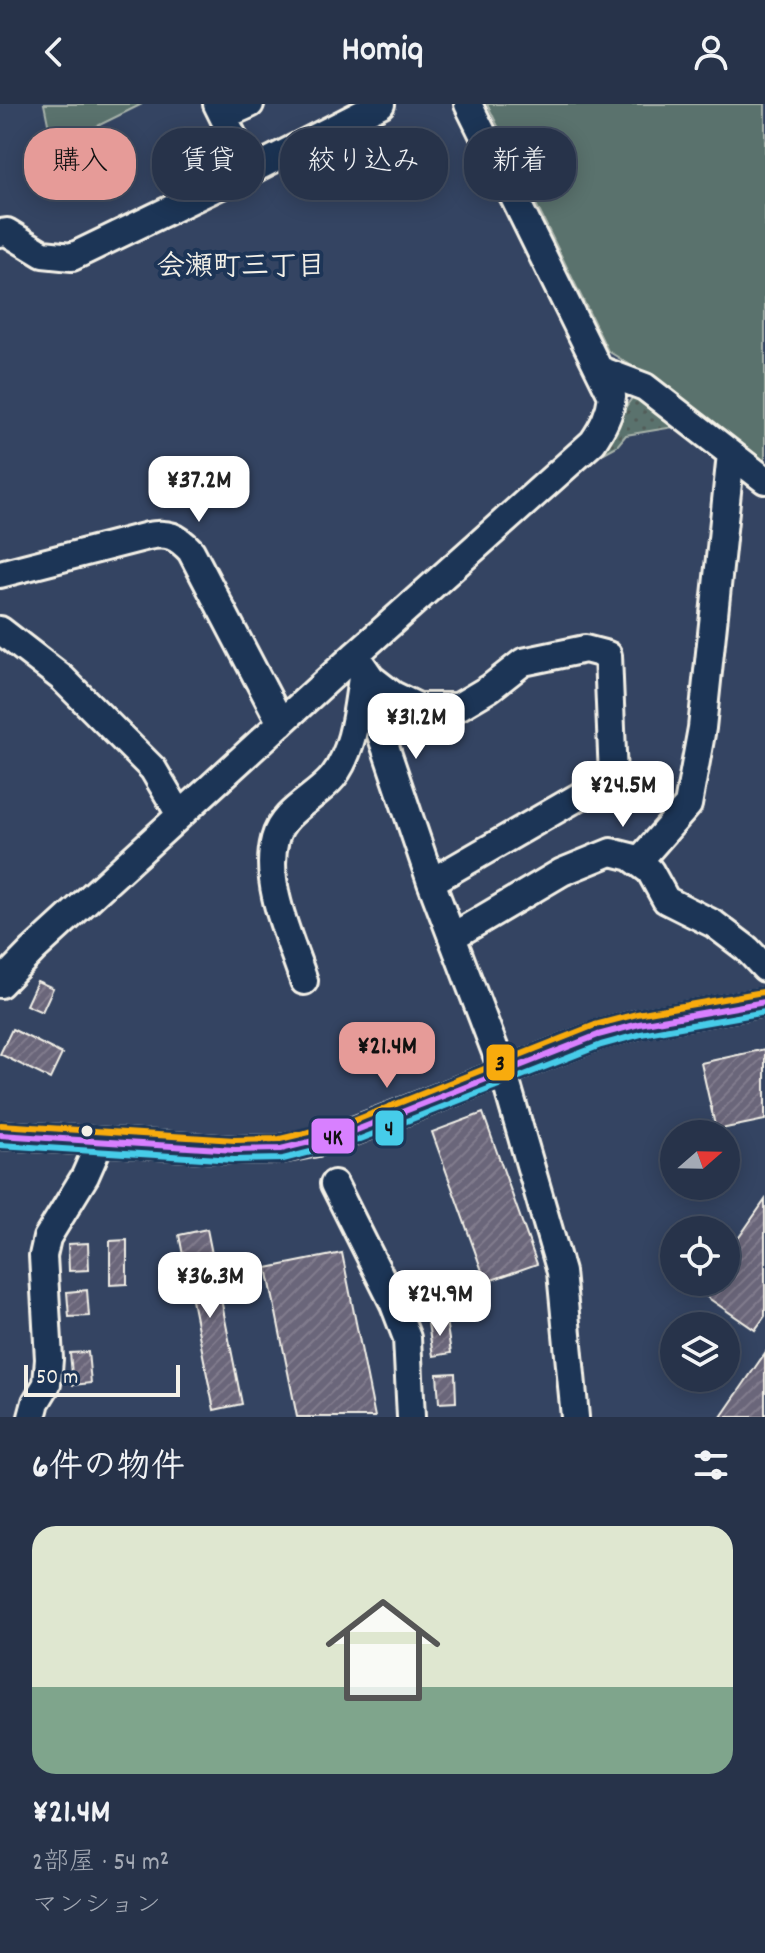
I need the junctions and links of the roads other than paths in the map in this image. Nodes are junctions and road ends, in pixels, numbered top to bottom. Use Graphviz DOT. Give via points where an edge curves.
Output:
graph roads {
  1 [pos="250,104"];
  2 [pos="381,104"];
  3 [pos="468,104"];
  4 [pos="220,110"];
  5 [pos="229,128"];
  6 [pos="264,164"];
  7 [pos="190,200"];
  8 [pos="0,233"];
  9 [pos="600,370"];
  10 [pos="731,454"];
  11 [pos="765,480"];
  12 [pos="0,574"];
  13 [pos="0,630"];
  14 [pos="358,666"];
  15 [pos="281,723"];
  16 [pos="180,815"];
  17 [pos="638,862"];
  18 [pos="431,882"];
  19 [pos="452,937"];
  20 [pos="765,968"];
  21 [pos="304,981"];
  22 [pos="0,984"];
  23 [pos="765,1002"];
  24 [pos="503,1071"];
  25 [pos="0,1135"];
  26 [pos="100,1142"];
  27 [pos="334,1184"];
  28 [pos="32,1417"];
  29 [pos="411,1417"];
  30 [pos="575,1417"];
  1 -- 4 [label="street"];
  2 -- 6 [label="street"];
  3 -- 9 [label="street"];
  4 -- 5 [label="street"];
  7 -- 8 [label="street" via="72,257 43,254"];
  9 -- 10 [label="street" via="645,387"];
  9 -- 14 [label="street" via="612,396 593,442"];
  10 -- 11 [label="street"];
  10 -- 17 [label="street" via="702,728 688,805"];
  12 -- 15 [label="street" via="148,536 176,536 191,551"];
  13 -- 16 [label="street" via="62,678 153,769"];
  14 -- 15 [label="street"];
  14 -- 18 [label="street"];
  14 -- 18 [label="street" via="393,695 418,707 458,707 523,662 585,649 608,655 613,777"];
  14 -- 21 [label="street" via="352,736 334,776 281,823 275,838 271,867"];
  15 -- 16 [label="street"];
  16 -- 22 [label="street"];
  17 -- 19 [label="street" via="611,852 562,872"];
  17 -- 20 [label="street" via="650,871 666,900 714,924"];
  18 -- 19 [label="street"];
  19 -- 24 [label="street"];
  23 -- 24 [label="street" via="639,1024"];
  24 -- 26 [label="street" via="354,1131 281,1149"];
  24 -- 30 [label="street" via="561,1272"];
  25 -- 26 [label="street"];
  26 -- 28 [label="street" via="47,1238 47,1384"];
  27 -- 29 [label="street" via="407,1338"];
}
